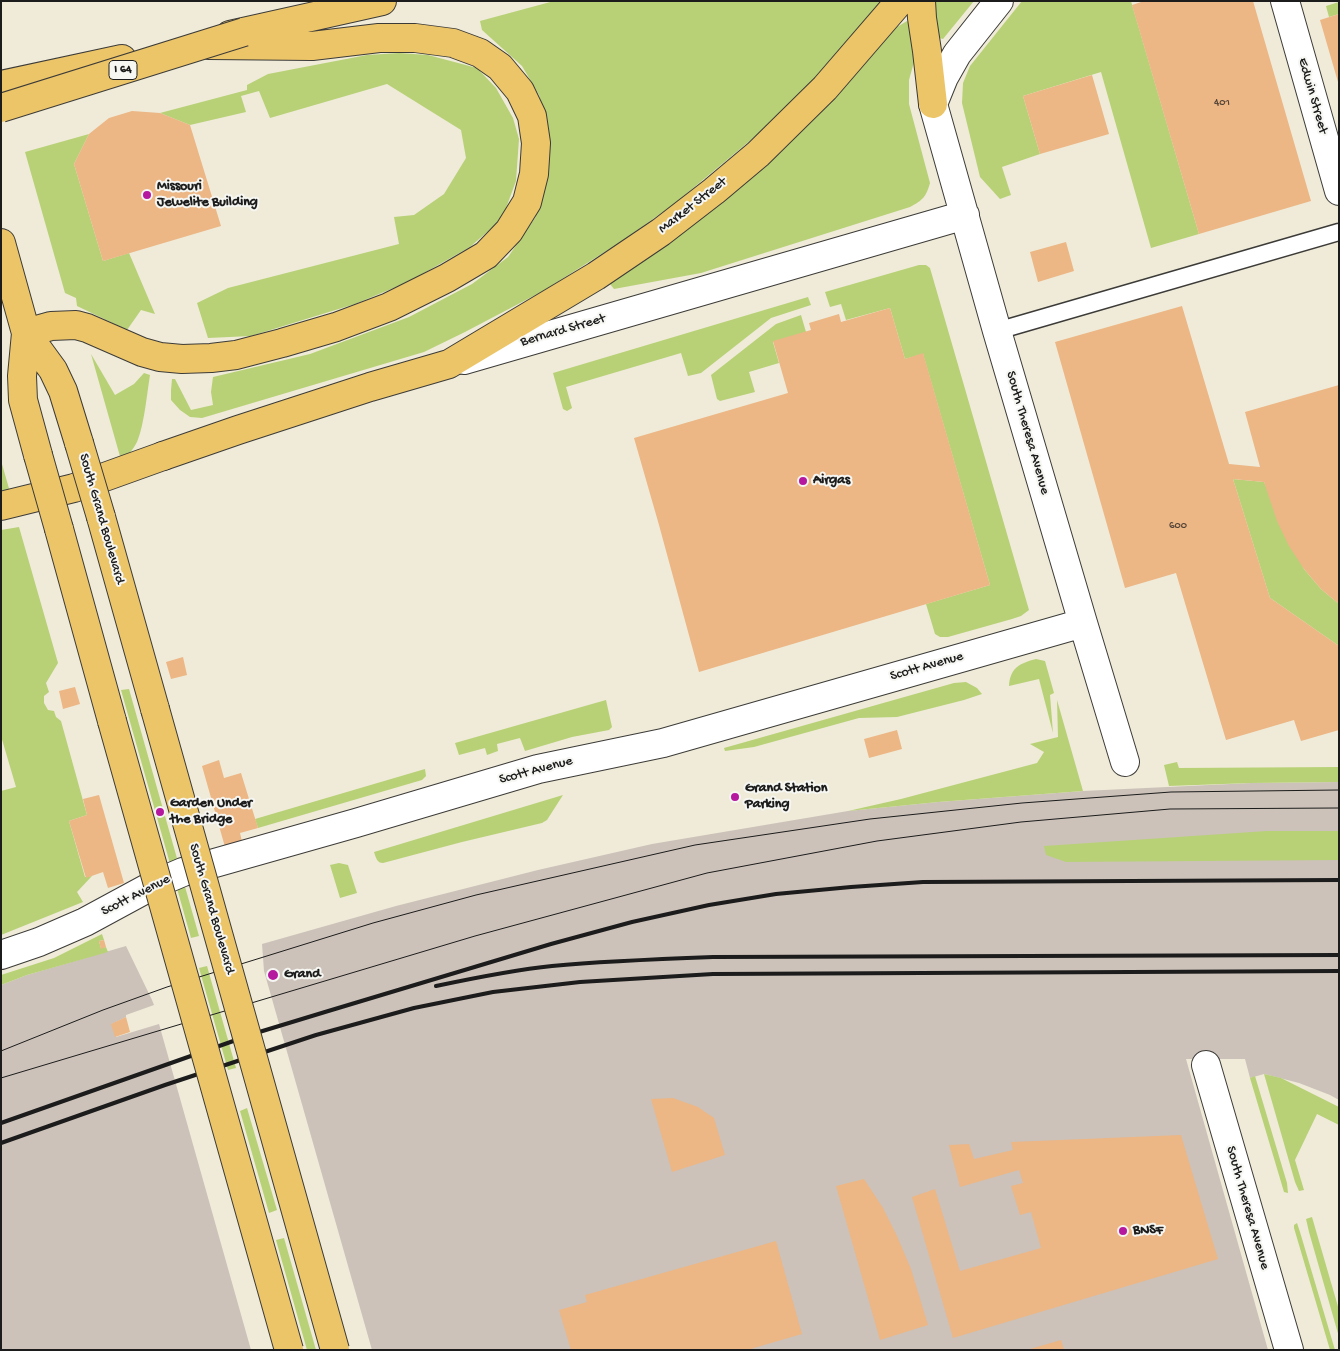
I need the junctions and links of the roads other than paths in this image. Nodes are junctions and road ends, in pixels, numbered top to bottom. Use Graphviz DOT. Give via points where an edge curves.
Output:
graph roads {
  1 [pos="336,1"];
  2 [pos="382,1"];
  3 [pos="900,1"];
  4 [pos="921,1"];
  5 [pos="999,1"];
  6 [pos="1285,1"];
  7 [pos="185,45"];
  8 [pos="1,85"];
  9 [pos="933,104"];
  10 [pos="1,108"];
  11 [pos="1339,191"];
  12 [pos="965,215"];
  13 [pos="1339,232"];
  14 [pos="1,243"];
  15 [pos="997,331"];
  16 [pos="26,333"];
  17 [pos="449,364"];
  18 [pos="1,506"];
  19 [pos="1082,623"];
  20 [pos="1125,762"];
  21 [pos="1,955"];
  22 [pos="1206,1066"];
  23 [pos="289,1350"];
  24 [pos="335,1350"];
  25 [pos="1289,1350"];
  1 -- 10 [label="main road, I 64, bridge"];
  2 -- 7 [label="main road, I 64"];
  3 -- 17 [label="main road, Market Street" via="825,88 758,154 714,191 596,276"];
  4 -- 9 [label="main road"];
  5 -- 9 [label="street" via="957,54"];
  6 -- 11 [label="street, Edwin Street"];
  7 -- 8 [label="main road, I 64"];
  7 -- 16 [label="main road" via="312,46 379,38 415,38 453,43 480,54 500,67 520,91 532,116 536,143 534,174 527,202 509,232 486,255 447,278 380,310 282,343 236,355 182,359 142,352 76,325 51,326"];
  9 -- 12 [label="street, South Theresa Avenue"];
  12 -- 15 [label="street, South Theresa Avenue"];
  12 -- 17 [label="street, Bernard Street"];
  13 -- 15 [label="lane"];
  14 -- 16 [label="main road, South Grand Boulevard"];
  15 -- 19 [label="street, South Theresa Avenue"];
  16 -- 23 [label="main road, South Grand Boulevard, bridge" via="23,400"];
  16 -- 24 [label="main road, South Grand Boulevard, bridge" via="63,391 79,443"];
  17 -- 18 [label="main road, Bernard Street" via="238,430 74,488"];
  19 -- 20 [label="street, South Theresa Avenue"];
  19 -- 21 [label="street, Scott Avenue" via="663,743 538,769 183,872 85,922"];
  22 -- 25 [label="street, South Theresa Avenue"];
}
